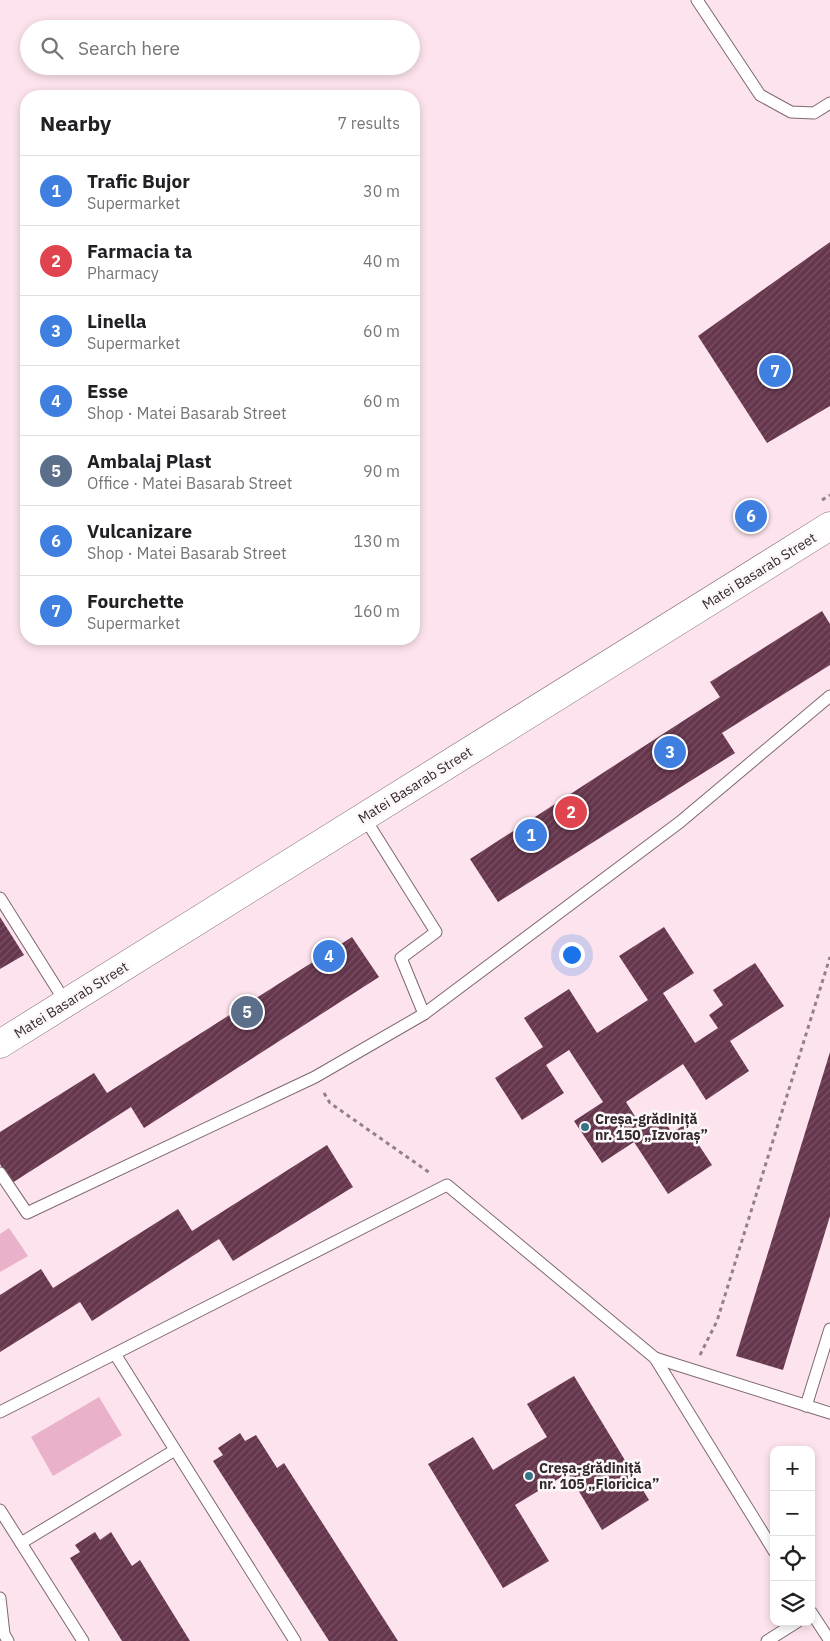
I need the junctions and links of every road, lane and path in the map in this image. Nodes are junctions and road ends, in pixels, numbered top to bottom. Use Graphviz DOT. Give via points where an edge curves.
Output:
graph roads {
  1 [pos="697,0"];
  2 [pos="830,103"];
  3 [pos="829,530"];
  4 [pos="830,696"];
  5 [pos="364,817"];
  6 [pos="0,898"];
  7 [pos="830,957"];
  8 [pos="66,1003"];
  9 [pos="424,1014"];
  10 [pos="0,1044"];
  11 [pos="316,1077"];
  12 [pos="0,1173"];
  13 [pos="447,1185"];
  14 [pos="830,1329"];
  15 [pos="115,1354"];
  16 [pos="655,1358"];
  17 [pos="692,1370"];
  18 [pos="806,1406"];
  19 [pos="0,1412"];
  20 [pos="830,1413"];
  21 [pos="175,1450"];
  22 [pos="0,1510"];
  23 [pos="21,1543"];
  24 [pos="770,1545"];
  25 [pos="0,1598"];
  26 [pos="815,1619"];
  27 [pos="790,1626"];
  28 [pos="8,1641"];
  29 [pos="83,1641"];
  30 [pos="295,1641"];
  31 [pos="767,1641"];
  32 [pos="830,1641"];
  1 -- 2 [label="lane" via="760,95 791,112 814,113"];
  3 -- 5 [label="street, Matei Basarab Street"];
  4 -- 9 [label="lane" via="680,822"];
  5 -- 8 [label="street, Matei Basarab Street"];
  5 -- 9 [label="lane" via="436,932 401,958"];
  6 -- 8 [label="lane"];
  7 -- 17 [label="path" via="718,1321"];
  8 -- 10 [label="street, Matei Basarab Street"];
  9 -- 11 [label="lane"];
  11 -- 12 [label="lane" via="26,1213"];
  11 -- 13 [label="path" via="330,1103"];
  13 -- 15 [label="lane"];
  13 -- 16 [label="lane"];
  14 -- 18 [label="lane"];
  15 -- 19 [label="lane"];
  15 -- 21 [label="lane"];
  16 -- 17 [label="lane"];
  16 -- 24 [label="lane"];
  17 -- 18 [label="lane"];
  18 -- 20 [label="lane"];
  21 -- 23 [label="lane"];
  21 -- 30 [label="lane"];
  22 -- 23 [label="lane"];
  23 -- 29 [label="lane"];
  25 -- 28 [label="lane" via="4,1634"];
  26 -- 32 [label="lane"];
  27 -- 31 [label="lane"];
}
